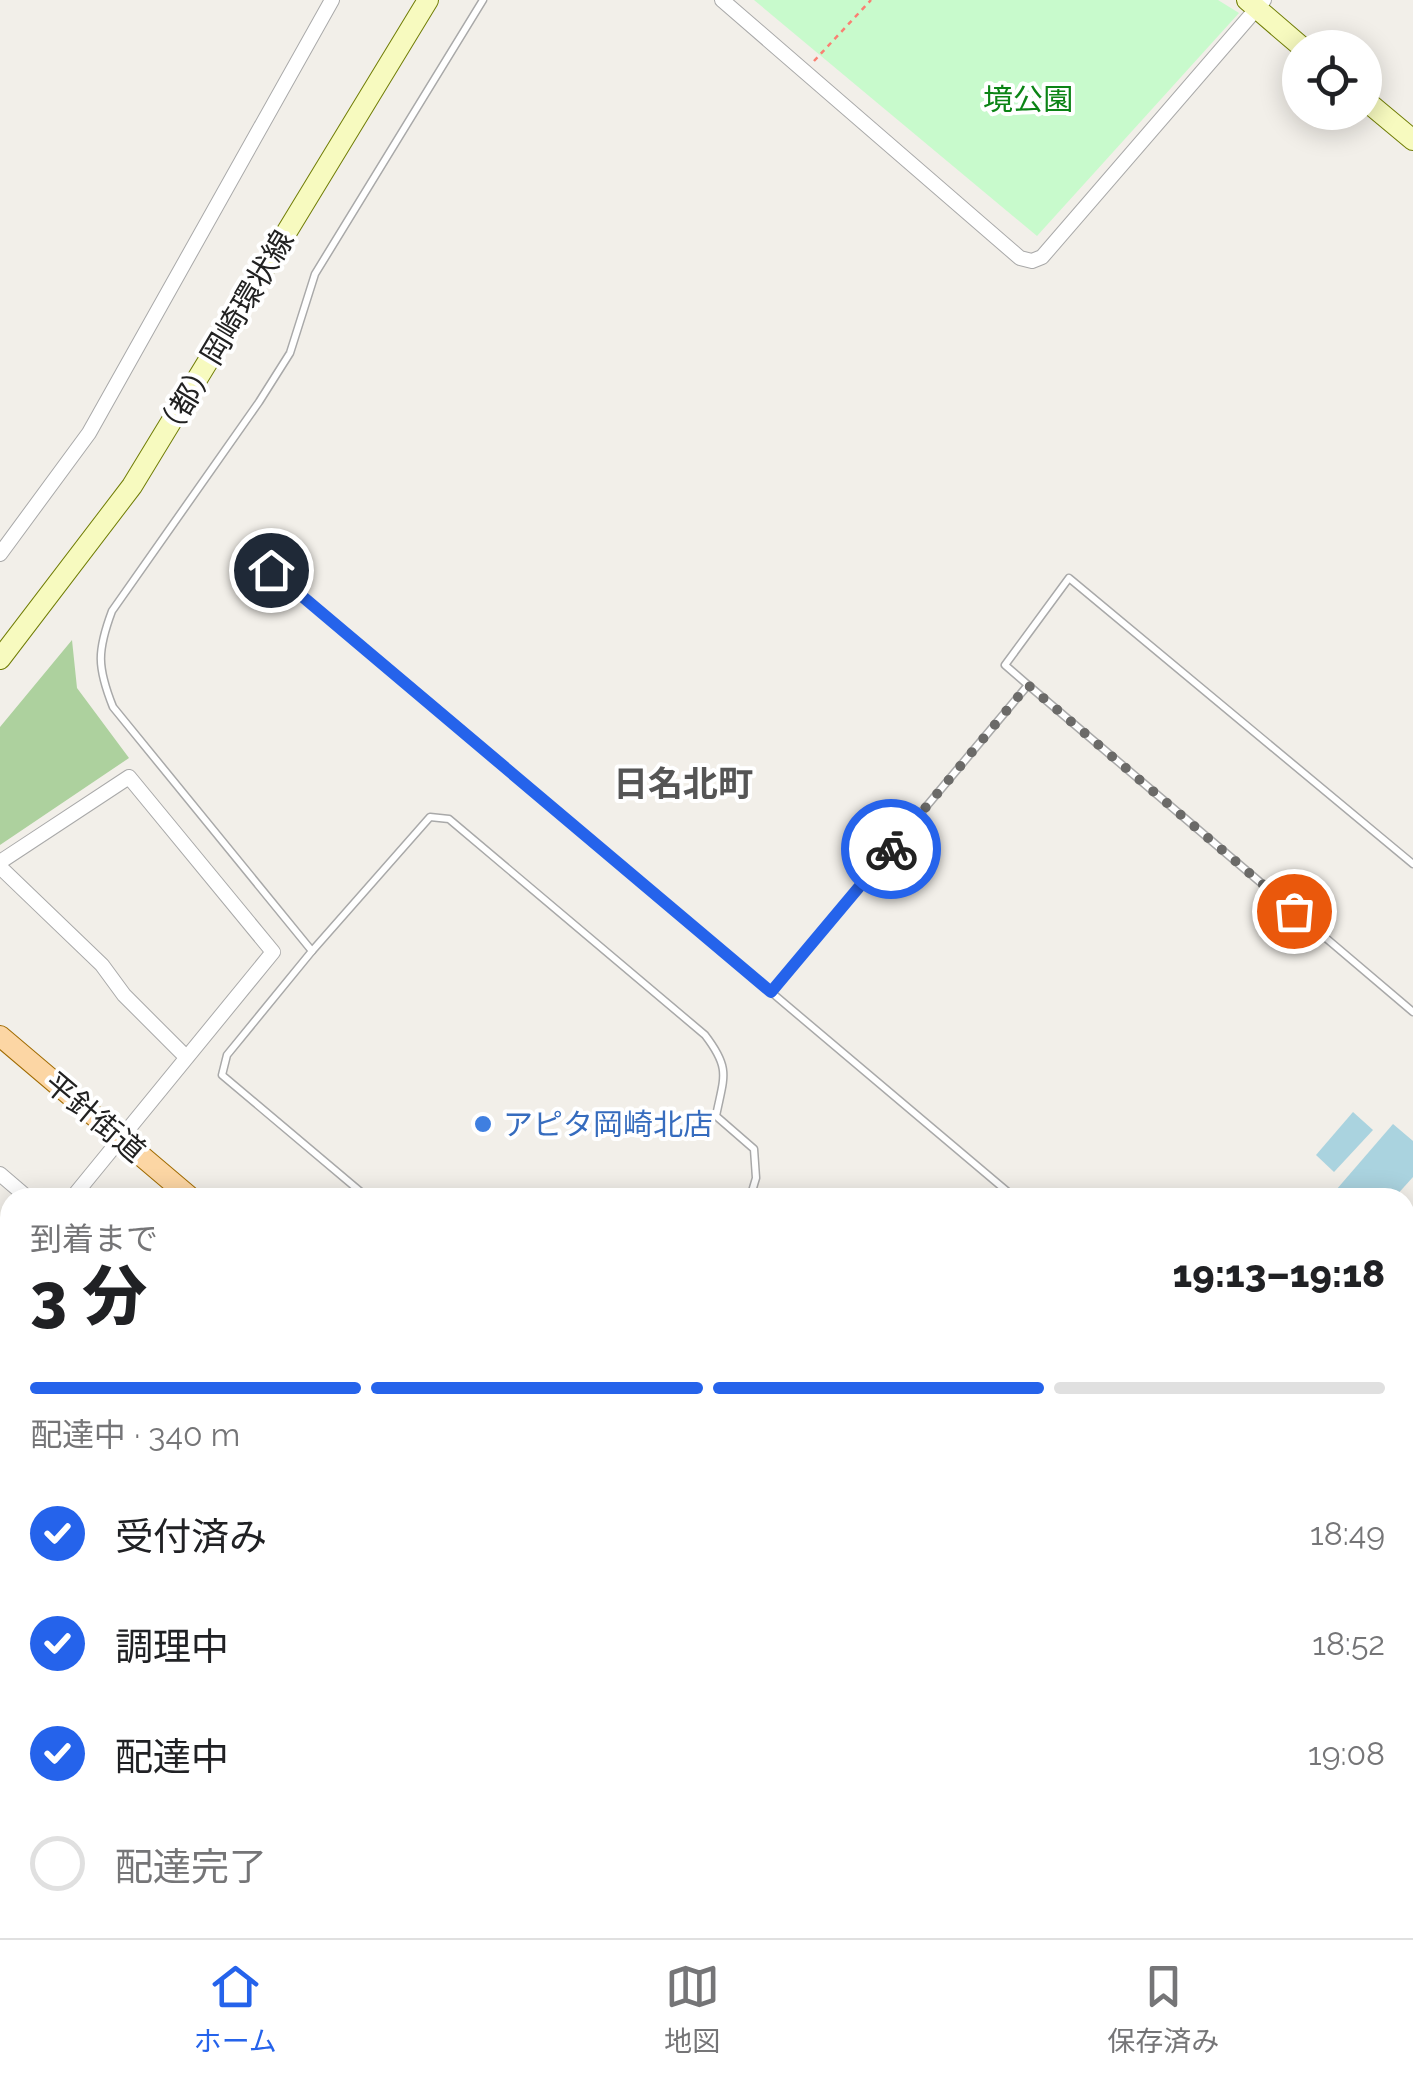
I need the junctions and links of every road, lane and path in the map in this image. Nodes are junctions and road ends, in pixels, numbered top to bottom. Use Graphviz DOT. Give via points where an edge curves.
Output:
graph roads {
  1 [pos="332,0"];
  2 [pos="428,0"];
  3 [pos="484,0"];
  4 [pos="722,0"];
  5 [pos="871,0"];
  6 [pos="1256,3"];
  7 [pos="1284,30"];
  8 [pos="814,61"];
  9 [pos="1382,114"];
  10 [pos="1413,140"];
  11 [pos="0,554"];
  12 [pos="271,570"];
  13 [pos="0,659"];
  14 [pos="1028,685"];
  15 [pos="1413,864"];
  16 [pos="0,865"];
  17 [pos="312,951"];
  18 [pos="771,992"];
  19 [pos="1413,1012"];
  20 [pos="0,1036"];
  21 [pos="186,1057"];
  22 [pos="122,1138"];
  23 [pos="80,1188"];
  24 [pos="180,1188"];
  25 [pos="356,1188"];
  26 [pos="753,1188"];
  27 [pos="1003,1188"];
  1 -- 11 [label="street" via="89,432"];
  2 -- 13 [label="street, （都）岡崎環状線" via="132,486"];
  3 -- 17 [label="lane" via="314,274 290,353 112,611 100,642 100,674 113,707"];
  4 -- 6 [label="street" via="1020,258 1032,261"];
  5 -- 8 [label="path"];
  6 -- 7 [label="street"];
  9 -- 10 [label="street"];
  12 -- 18 [label="lane"];
  14 -- 15 [label="lane" via="1005,665 1069,578"];
  14 -- 18 [label="lane"];
  14 -- 19 [label="lane"];
  16 -- 21 [label="street"];
  16 -- 21 [label="street" via="128,777 273,952"];
  17 -- 25 [label="lane" via="227,1055 222,1074"];
  17 -- 26 [label="lane" via="430,817 449,819 705,1034 722,1057 716,1116 754,1149"];
  18 -- 27 [label="lane"];
  20 -- 22 [label="main road, 平針街道"];
  21 -- 22 [label="street"];
  22 -- 23 [label="street"];
  22 -- 24 [label="main road, 平針街道"];
}
